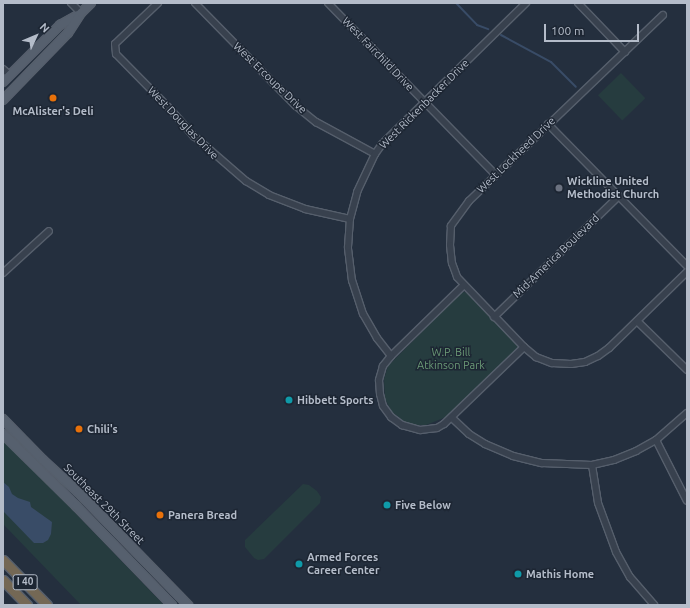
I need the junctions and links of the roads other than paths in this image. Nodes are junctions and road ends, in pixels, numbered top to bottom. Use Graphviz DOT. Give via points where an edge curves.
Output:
graph roads {
  1 [pos="71,3"];
  2 [pos="91,3"];
  3 [pos="158,3"];
  4 [pos="195,3"];
  5 [pos="328,3"];
  6 [pos="526,3"];
  7 [pos="578,3"];
  8 [pos="81,13"];
  9 [pos="663,15"];
  10 [pos="625,52"];
  11 [pos="3,69"];
  12 [pos="10,75"];
  13 [pos="3,82"];
  14 [pos="3,100"];
  15 [pos="424,102"];
  16 [pos="548,124"];
  17 [pos="375,154"];
  18 [pos="495,174"];
  19 [pos="619,196"];
  20 [pos="350,219"];
  21 [pos="48,230"];
  22 [pos="687,266"];
  23 [pos="687,272"];
  24 [pos="3,273"];
  25 [pos="464,285"];
  26 [pos="494,317"];
  27 [pos="637,321"];
  28 [pos="524,347"];
  29 [pos="391,356"];
  30 [pos="687,370"];
  31 [pos="687,412"];
  32 [pos="3,418"];
  33 [pos="452,418"];
  34 [pos="3,434"];
  35 [pos="656,440"];
  36 [pos="592,465"];
  37 [pos="687,501"];
  38 [pos="3,560"];
  39 [pos="3,580"];
  40 [pos="27,605"];
  41 [pos="47,605"];
  42 [pos="172,605"];
  43 [pos="188,605"];
  44 [pos="654,605"];
  1 -- 8 [label="street"];
  2 -- 8 [label="main road"];
  3 -- 20 [label="street, West Douglas Drive" via="115,44 116,54 194,136 246,182 269,195 305,209"];
  4 -- 17 [label="street, West Ercoupe Drive" via="296,106 316,122"];
  5 -- 15 [label="street, West Fairchild Drive"];
  6 -- 15 [label="street, West Rickenbacker Drive"];
  7 -- 10 [label="street"];
  8 -- 12 [label="main road" via="60,25"];
  8 -- 14 [label="main road" via="68,33"];
  9 -- 10 [label="street, West Lockheed Drive"];
  10 -- 16 [label="street, West Lockheed Drive"];
  11 -- 12 [label="street"];
  12 -- 13 [label="main road"];
  15 -- 17 [label="street, West Rickenbacker Drive"];
  15 -- 18 [label="street, West Fairchild Drive"];
  16 -- 18 [label="street, West Lockheed Drive"];
  16 -- 19 [label="street"];
  17 -- 20 [label="street, West Rickenbacker Drive" via="357,192"];
  18 -- 25 [label="street, West Lockheed Drive" via="468,201 451,226 452,263 457,277"];
  19 -- 22 [label="street"];
  19 -- 26 [label="street, Mid-America Boulevard"];
  20 -- 29 [label="street, West Rickenbacker Drive" via="348,247 356,295 370,328"];
  21 -- 24 [label="street"];
  23 -- 27 [label="street, West Lockheed Drive"];
  25 -- 26 [label="street, West Lockheed Drive"];
  25 -- 29 [label="street"];
  26 -- 28 [label="street, West Lockheed Drive"];
  27 -- 28 [label="street, West Lockheed Drive" via="610,348 585,362 552,363 536,357"];
  27 -- 30 [label="street"];
  28 -- 33 [label="street"];
  29 -- 33 [label="street" via="383,366 379,388 381,401 391,417 402,425 420,430 437,428"];
  31 -- 35 [label="street"];
  32 -- 43 [label="main road, Southeast 29th Street"];
  33 -- 36 [label="street" via="469,434 485,444 513,456 542,462"];
  34 -- 42 [label="main road, Southeast 29th Street"];
  35 -- 36 [label="street" via="614,460"];
  35 -- 37 [label="street"];
  36 -- 44 [label="street" via="598,503 616,552 630,577"];
  38 -- 41 [label="highway, I 40"];
  39 -- 40 [label="highway, I 40"];
}
